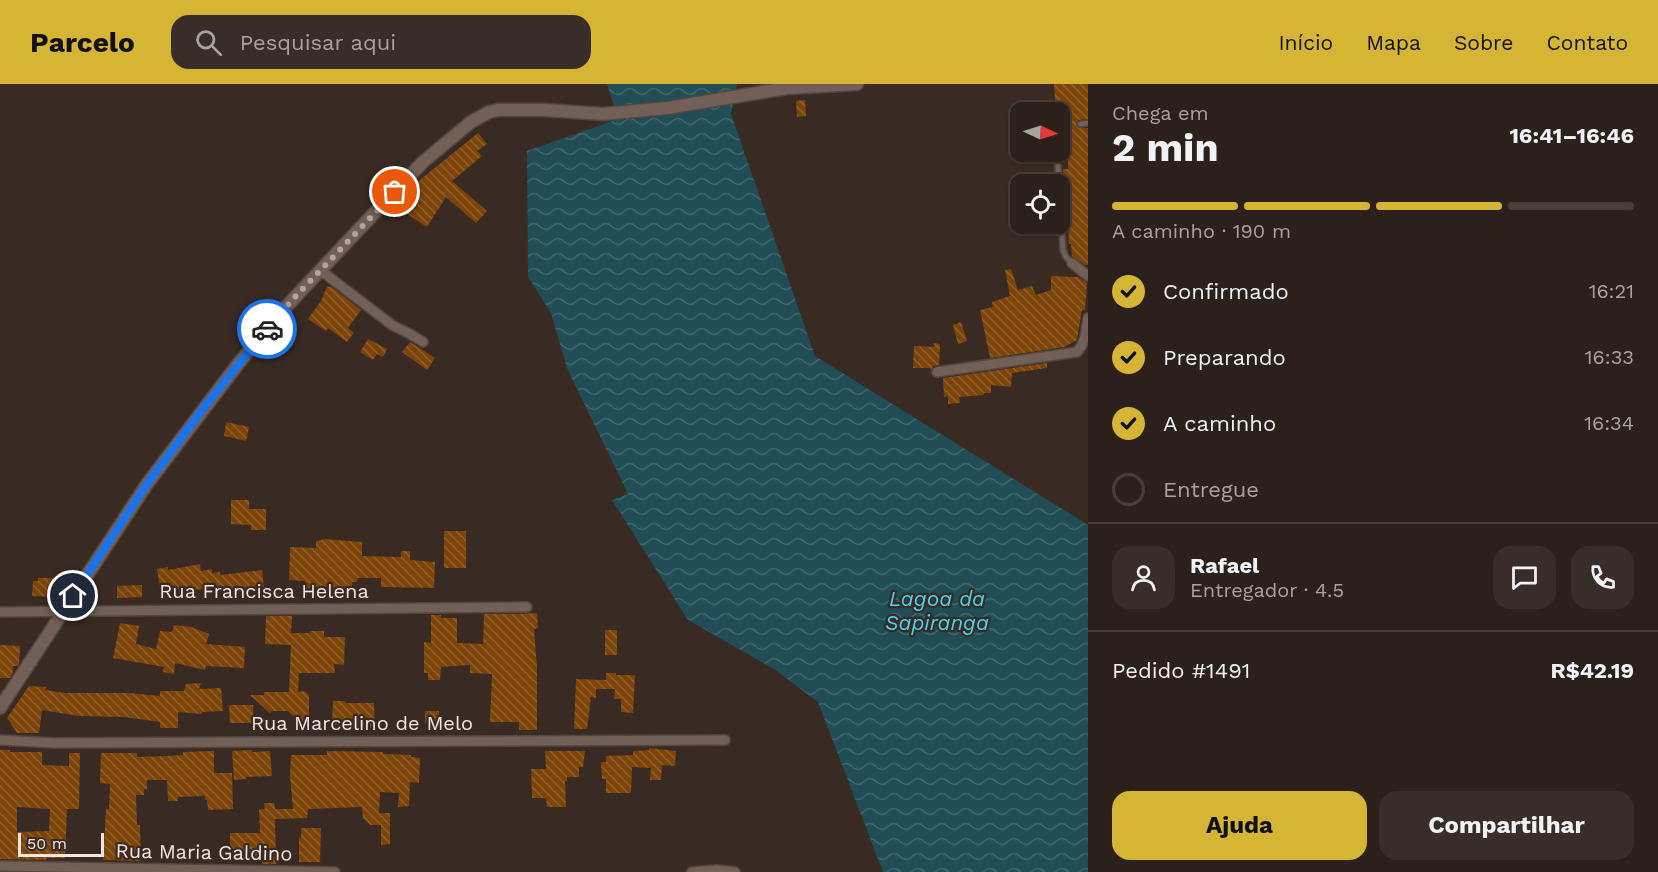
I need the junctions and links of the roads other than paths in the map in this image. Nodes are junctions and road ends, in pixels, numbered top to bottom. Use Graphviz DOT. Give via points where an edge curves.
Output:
graph roads {
  1 [pos="857,84"];
  2 [pos="1088,123"];
  3 [pos="1080,124"];
  4 [pos="1058,162"];
  5 [pos="1072,263"];
  6 [pos="320,270"];
  7 [pos="1088,276"];
  8 [pos="1088,318"];
  9 [pos="423,342"];
  10 [pos="938,372"];
  11 [pos="527,607"];
  12 [pos="64,611"];
  13 [pos="0,612"];
  14 [pos="0,708"];
  15 [pos="0,740"];
  16 [pos="724,740"];
  17 [pos="0,866"];
  18 [pos="335,872"];
  19 [pos="692,872"];
  20 [pos="735,872"];
  1 -- 6 [label="street" via="787,88 667,108 603,114 492,111 461,130 423,162"];
  2 -- 3 [label="lane"];
  4 -- 5 [label="lane" via="1063,250"];
  5 -- 7 [label="street"];
  6 -- 9 [label="street" via="392,324"];
  6 -- 12 [label="street" via="195,420 147,484"];
  8 -- 10 [label="street" via="1085,339 1077,352"];
  11 -- 12 [label="street, Rua Francisca Helena"];
  12 -- 13 [label="street, Rua Francisca Helena"];
  12 -- 14 [label="street"];
  15 -- 16 [label="street, Rua Marcelino de Melo"];
  17 -- 18 [label="street, Rua Maria Galdino"];
  19 -- 20 [label="street"];
}
